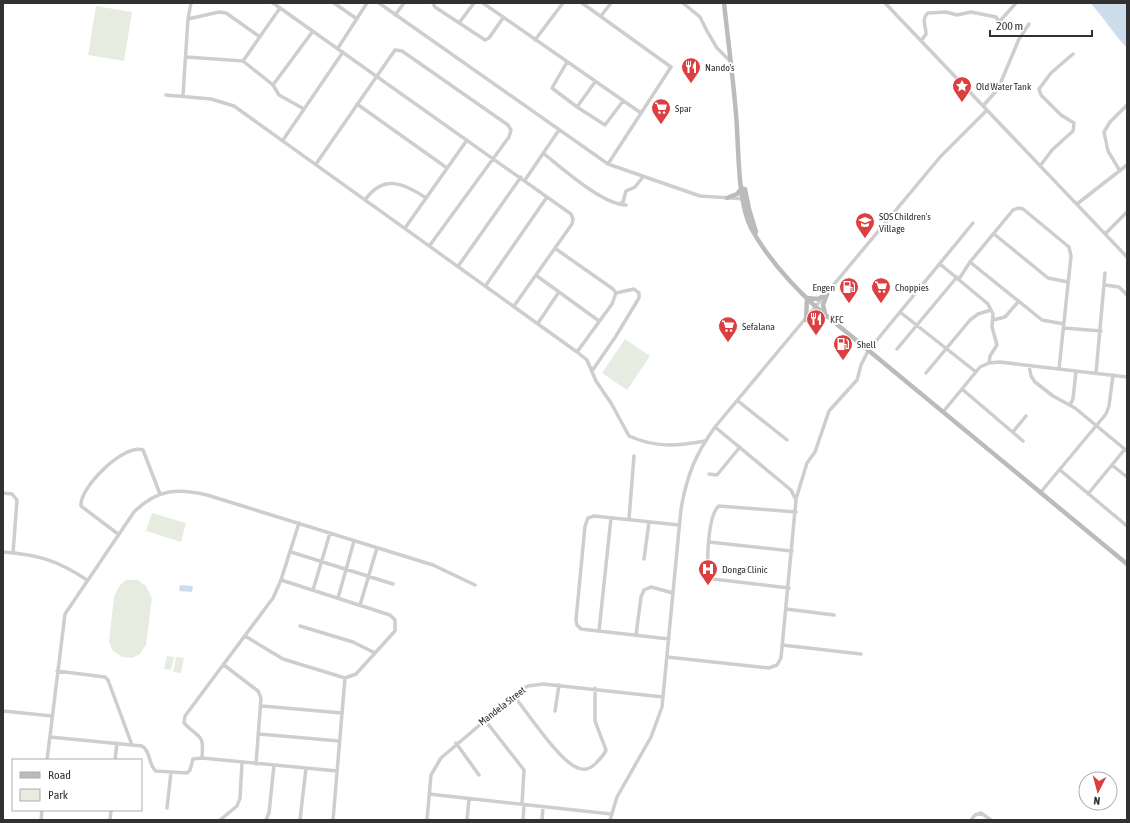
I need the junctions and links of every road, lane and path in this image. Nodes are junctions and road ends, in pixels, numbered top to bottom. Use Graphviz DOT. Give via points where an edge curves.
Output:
graph roads {
  1 [pos="191,3"];
  2 [pos="273,3"];
  3 [pos="334,3"];
  4 [pos="367,3"];
  5 [pos="378,3"];
  6 [pos="404,3"];
  7 [pos="433,3"];
  8 [pos="474,3"];
  9 [pos="482,3"];
  10 [pos="563,3"];
  11 [pos="582,3"];
  12 [pos="611,3"];
  13 [pos="683,3"];
  14 [pos="724,3"];
  15 [pos="885,3"];
  16 [pos="1016,3"];
  17 [pos="690,5"];
  18 [pos="280,8"];
  19 [pos="396,15"];
  20 [pos="601,16"];
  21 [pos="357,18"];
  22 [pos="503,18"];
  23 [pos="188,19"];
  24 [pos="459,23"];
  25 [pos="1029,24"];
  26 [pos="313,31"];
  27 [pos="260,37"];
  28 [pos="535,40"];
  29 [pos="921,41"];
  30 [pos="338,48"];
  31 [pos="343,52"];
  32 [pos="1073,54"];
  33 [pos="186,57"];
  34 [pos="243,60"];
  35 [pos="567,62"];
  36 [pos="731,62"];
  37 [pos="376,76"];
  38 [pos="595,82"];
  39 [pos="273,85"];
  40 [pos="166,95"];
  41 [pos="184,95"];
  42 [pos="623,101"];
  43 [pos="358,104"];
  44 [pos="1127,105"];
  45 [pos="983,106"];
  46 [pos="577,107"];
  47 [pos="304,110"];
  48 [pos="987,110"];
  49 [pos="640,113"];
  50 [pos="560,130"];
  51 [pos="283,140"];
  52 [pos="467,140"];
  53 [pos="543,153"];
  54 [pos="739,153"];
  55 [pos="493,158"];
  56 [pos="316,164"];
  57 [pos="608,164"];
  58 [pos="1127,165"];
  59 [pos="1040,166"];
  60 [pos="447,168"];
  61 [pos="1120,170"];
  62 [pos="521,177"];
  63 [pos="643,177"];
  64 [pos="524,180"];
  65 [pos="742,188"];
  66 [pos="547,197"];
  67 [pos="426,198"];
  68 [pos="727,198"];
  69 [pos="744,199"];
  70 [pos="365,200"];
  71 [pos="618,204"];
  72 [pos="1077,204"];
  73 [pos="626,205"];
  74 [pos="1127,212"];
  75 [pos="973,223"];
  76 [pos="405,228"];
  77 [pos="994,234"];
  78 [pos="1104,234"];
  79 [pos="430,245"];
  80 [pos="556,249"];
  81 [pos="1127,257"];
  82 [pos="970,262"];
  83 [pos="940,264"];
  84 [pos="458,265"];
  85 [pos="1105,273"];
  86 [pos="537,276"];
  87 [pos="958,278"];
  88 [pos="1068,282"];
  89 [pos="1105,284"];
  90 [pos="486,285"];
  91 [pos="559,292"];
  92 [pos="616,293"];
  93 [pos="827,294"];
  94 [pos="1127,295"];
  95 [pos="806,298"];
  96 [pos="1019,301"];
  97 [pos="514,306"];
  98 [pos="816,307"];
  99 [pos="991,310"];
  100 [pos="900,312"];
  101 [pos="827,316"];
  102 [pos="806,320"];
  103 [pos="993,320"];
  104 [pos="599,321"];
  105 [pos="538,323"];
  106 [pos="918,326"];
  107 [pos="1064,326"];
  108 [pos="1101,331"];
  109 [pos="897,349"];
  110 [pos="946,349"];
  111 [pos="868,351"];
  112 [pos="577,352"];
  113 [pos="988,363"];
  114 [pos="1029,366"];
  115 [pos="1059,369"];
  116 [pos="592,371"];
  117 [pos="1076,371"];
  118 [pos="976,372"];
  119 [pos="926,373"];
  120 [pos="1096,373"];
  121 [pos="1113,375"];
  122 [pos="1127,376"];
  123 [pos="962,389"];
  124 [pos="738,401"];
  125 [pos="1070,405"];
  126 [pos="942,412"];
  127 [pos="1026,416"];
  128 [pos="1097,426"];
  129 [pos="716,427"];
  130 [pos="1013,432"];
  131 [pos="787,440"];
  132 [pos="706,441"];
  133 [pos="1023,441"];
  134 [pos="740,447"];
  135 [pos="1126,450"];
  136 [pos="634,456"];
  137 [pos="1112,465"];
  138 [pos="1060,470"];
  139 [pos="709,474"];
  140 [pos="1127,477"];
  141 [pos="3,493"];
  142 [pos="1040,493"];
  143 [pos="160,494"];
  144 [pos="1088,494"];
  145 [pos="796,500"];
  146 [pos="796,512"];
  147 [pos="611,518"];
  148 [pos="629,519"];
  149 [pos="649,522"];
  150 [pos="300,523"];
  151 [pos="679,525"];
  152 [pos="1127,526"];
  153 [pos="330,533"];
  154 [pos="118,534"];
  155 [pos="354,541"];
  156 [pos="709,542"];
  157 [pos="377,548"];
  158 [pos="792,551"];
  159 [pos="3,552"];
  160 [pos="291,552"];
  161 [pos="13,553"];
  162 [pos="644,559"];
  163 [pos="322,561"];
  164 [pos="1127,564"];
  165 [pos="346,569"];
  166 [pos="369,576"];
  167 [pos="87,580"];
  168 [pos="281,580"];
  169 [pos="393,584"];
  170 [pos="475,585"];
  171 [pos="789,588"];
  172 [pos="313,590"];
  173 [pos="673,593"];
  174 [pos="338,598"];
  175 [pos="360,605"];
  176 [pos="786,609"];
  177 [pos="834,615"];
  178 [pos="300,626"];
  179 [pos="599,631"];
  180 [pos="636,635"];
  181 [pos="245,636"];
  182 [pos="669,639"];
  183 [pos="782,645"];
  184 [pos="375,653"];
  185 [pos="861,654"];
  186 [pos="667,657"];
  187 [pos="224,665"];
  188 [pos="57,671"];
  189 [pos="345,678"];
  190 [pos="559,685"];
  191 [pos="595,688"];
  192 [pos="514,696"];
  193 [pos="663,697"];
  194 [pos="262,706"];
  195 [pos="3,711"];
  196 [pos="555,711"];
  197 [pos="342,713"];
  198 [pos="52,716"];
  199 [pos="484,720"];
  200 [pos="259,734"];
  201 [pos="50,738"];
  202 [pos="339,741"];
  203 [pos="117,743"];
  204 [pos="456,744"];
  205 [pos="132,745"];
  206 [pos="202,758"];
  207 [pos="47,759"];
  208 [pos="115,759"];
  209 [pos="242,763"];
  210 [pos="256,764"];
  211 [pos="274,765"];
  212 [pos="306,768"];
  213 [pos="337,771"];
  214 [pos="171,772"];
  215 [pos="479,775"];
  216 [pos="429,794"];
  217 [pos="469,799"];
  218 [pos="523,805"];
  219 [pos="543,807"];
  220 [pos="167,808"];
  221 [pos="611,814"];
  222 [pos="220,820"];
  223 [pos="266,820"];
  224 [pos="300,820"];
  225 [pos="332,820"];
  226 [pos="427,820"];
  227 [pos="467,820"];
  228 [pos="523,820"];
  229 [pos="542,820"];
  230 [pos="610,820"];
  231 [pos="971,820"];
  232 [pos="991,820"];
  1 -- 23 [label="street"];
  2 -- 18 [label="street"];
  3 -- 21 [label="street"];
  4 -- 21 [label="street"];
  5 -- 19 [label="street"];
  6 -- 19 [label="street"];
  7 -- 24 [label="street"];
  8 -- 24 [label="street"];
  9 -- 22 [label="street"];
  10 -- 28 [label="street"];
  11 -- 20 [label="street"];
  12 -- 20 [label="street"];
  13 -- 17 [label="street"];
  14 -- 36 [label="street"];
  15 -- 29 [label="street"];
  16 -- 29 [label="street" via="999,22 996,17 980,12 957,15 928,12 924,23 926,34"];
  17 -- 36 [label="street" via="700,16 717,48"];
  18 -- 26 [label="street"];
  18 -- 27 [label="street"];
  19 -- 50 [label="street"];
  20 -- 49 [label="street" via="671,66"];
  21 -- 30 [label="street"];
  22 -- 24 [label="street" via="486,40"];
  22 -- 28 [label="street"];
  23 -- 27 [label="street" via="219,12 226,13"];
  23 -- 33 [label="street"];
  25 -- 45 [label="street" via="1019,39 998,89"];
  26 -- 30 [label="street"];
  26 -- 39 [label="street"];
  27 -- 34 [label="street"];
  28 -- 35 [label="street"];
  29 -- 45 [label="street"];
  30 -- 31 [label="street"];
  31 -- 37 [label="street"];
  31 -- 47 [label="street"];
  32 -- 59 [label="street" via="1055,69 1040,88 1041,95 1075,126 1073,131 1046,156"];
  33 -- 34 [label="street"];
  33 -- 41 [label="street"];
  34 -- 39 [label="street"];
  35 -- 38 [label="street"];
  35 -- 46 [label="street" via="552,88"];
  36 -- 54 [label="street"];
  37 -- 43 [label="street"];
  37 -- 52 [label="street"];
  37 -- 55 [label="street" via="392,52 400,50 508,125 511,129 510,135"];
  38 -- 42 [label="street"];
  38 -- 46 [label="street"];
  39 -- 47 [label="street" via="279,95"];
  40 -- 41 [label="street"];
  41 -- 51 [label="street" via="228,103"];
  42 -- 46 [label="street" via="605,124"];
  42 -- 49 [label="street"];
  43 -- 56 [label="street"];
  43 -- 60 [label="street"];
  44 -- 61 [label="street" via="1110,122 1103,134 1108,151"];
  45 -- 48 [label="street"];
  47 -- 51 [label="street"];
  48 -- 59 [label="street"];
  48 -- 93 [label="street" via="941,156"];
  49 -- 57 [label="street"];
  50 -- 53 [label="street"];
  50 -- 57 [label="street"];
  51 -- 56 [label="street"];
  52 -- 55 [label="street"];
  52 -- 60 [label="street"];
  53 -- 64 [label="street"];
  53 -- 71 [label="street" via="599,195"];
  54 -- 65 [label="street"];
  54 -- 69 [label="street"];
  55 -- 62 [label="street"];
  55 -- 79 [label="street"];
  56 -- 70 [label="street"];
  57 -- 63 [label="street"];
  58 -- 61 [label="street"];
  59 -- 72 [label="street"];
  60 -- 67 [label="street"];
  61 -- 72 [label="street"];
  62 -- 64 [label="street"];
  62 -- 84 [label="street"];
  63 -- 68 [label="street" via="700,196"];
  63 -- 71 [label="street" via="635,187 626,191 623,202"];
  64 -- 66 [label="street"];
  65 -- 68 [label="street" via="737,194"];
  65 -- 69 [label="street"];
  66 -- 80 [label="street" via="573,218 572,224"];
  66 -- 90 [label="street"];
  67 -- 70 [label="street" via="408,186 400,184 378,186"];
  67 -- 76 [label="street"];
  68 -- 69 [label="street"];
  69 -- 95 [label="street" via="758,238 782,274"];
  70 -- 76 [label="street"];
  71 -- 73 [label="street"];
  72 -- 78 [label="street"];
  74 -- 78 [label="street"];
  75 -- 83 [label="street"];
  76 -- 79 [label="street"];
  77 -- 82 [label="street"];
  77 -- 88 [label="street" via="1048,278"];
  77 -- 88 [label="street" via="1014,210 1023,209 1070,249"];
  78 -- 81 [label="street"];
  79 -- 84 [label="street"];
  80 -- 86 [label="street"];
  80 -- 92 [label="street"];
  82 -- 87 [label="street"];
  82 -- 96 [label="street"];
  83 -- 87 [label="street"];
  83 -- 100 [label="street"];
  84 -- 90 [label="street"];
  85 -- 89 [label="street"];
  86 -- 91 [label="street"];
  86 -- 97 [label="street"];
  87 -- 99 [label="street" via="984,300"];
  87 -- 106 [label="street"];
  88 -- 107 [label="street"];
  89 -- 94 [label="street" via="1119,287"];
  89 -- 108 [label="street"];
  90 -- 97 [label="street"];
  91 -- 104 [label="street"];
  91 -- 105 [label="street"];
  92 -- 104 [label="street" via="612,304"];
  92 -- 116 [label="street" via="634,289 639,293 639,298"];
  93 -- 95 [label="street" via="818,299"];
  93 -- 98 [label="street"];
  93 -- 101 [label="street" via="823,305"];
  95 -- 98 [label="street"];
  95 -- 102 [label="street"];
  96 -- 103 [label="street" via="1005,317"];
  96 -- 107 [label="street" via="1042,320"];
  97 -- 105 [label="street"];
  98 -- 101 [label="street"];
  98 -- 102 [label="street"];
  99 -- 103 [label="street"];
  99 -- 110 [label="street" via="970,320"];
  100 -- 106 [label="street"];
  100 -- 111 [label="street"];
  101 -- 102 [label="street"];
  101 -- 111 [label="street"];
  102 -- 124 [label="street"];
  103 -- 113 [label="street" via="992,327 997,345"];
  104 -- 112 [label="street"];
  105 -- 112 [label="street"];
  106 -- 109 [label="street"];
  106 -- 110 [label="street"];
  107 -- 108 [label="street"];
  107 -- 115 [label="street"];
  108 -- 120 [label="street"];
  110 -- 118 [label="street"];
  110 -- 119 [label="street"];
  111 -- 126 [label="street"];
  111 -- 145 [label="street" via="857,380 829,411"];
  112 -- 116 [label="street" via="585,358"];
  113 -- 114 [label="street"];
  113 -- 118 [label="street"];
  114 -- 115 [label="street"];
  114 -- 125 [label="street" via="1035,382"];
  115 -- 117 [label="street"];
  116 -- 132 [label="street" via="629,436 656,445 674,446"];
  117 -- 120 [label="street"];
  117 -- 125 [label="street"];
  118 -- 123 [label="street"];
  120 -- 121 [label="street"];
  121 -- 122 [label="street"];
  121 -- 128 [label="street" via="1108,410"];
  123 -- 126 [label="street"];
  123 -- 130 [label="street"];
  124 -- 129 [label="street"];
  124 -- 131 [label="street"];
  125 -- 128 [label="street"];
  126 -- 142 [label="street"];
  127 -- 130 [label="street"];
  128 -- 135 [label="street"];
  128 -- 138 [label="street"];
  129 -- 132 [label="street"];
  129 -- 134 [label="street"];
  130 -- 133 [label="street"];
  132 -- 151 [label="street" via="689,472"];
  134 -- 139 [label="street" via="718,474"];
  134 -- 145 [label="street" via="791,490"];
  135 -- 137 [label="street"];
  136 -- 148 [label="street"];
  137 -- 140 [label="street"];
  137 -- 144 [label="street"];
  138 -- 142 [label="street"];
  138 -- 144 [label="street"];
  141 -- 161 [label="street" via="12,494 17,500"];
  142 -- 164 [label="street"];
  143 -- 150 [label="street" via="180,490 197,492"];
  143 -- 154 [label="street" via="143,502"];
  143 -- 154 [label="street" via="143,450 134,449 110,463 82,498 80,506"];
  144 -- 152 [label="street"];
  145 -- 146 [label="street"];
  146 -- 156 [label="street" via="719,506 713,513"];
  146 -- 158 [label="street"];
  147 -- 148 [label="street"];
  147 -- 179 [label="street"];
  147 -- 179 [label="street" via="592,516 585,526 576,622 581,629"];
  148 -- 149 [label="street"];
  149 -- 151 [label="street"];
  149 -- 162 [label="street"];
  150 -- 153 [label="street"];
  150 -- 160 [label="street"];
  151 -- 173 [label="street"];
  153 -- 155 [label="street"];
  153 -- 163 [label="street"];
  154 -- 167 [label="street"];
  155 -- 157 [label="street"];
  155 -- 165 [label="street"];
  156 -- 158 [label="street"];
  156 -- 171 [label="street" via="708,571 713,580"];
  157 -- 166 [label="street"];
  157 -- 170 [label="street" via="433,565"];
  158 -- 171 [label="street"];
  159 -- 161 [label="street"];
  160 -- 163 [label="street"];
  160 -- 168 [label="street"];
  161 -- 167 [label="street" via="49,558"];
  163 -- 165 [label="street"];
  163 -- 172 [label="street"];
  165 -- 166 [label="street"];
  165 -- 174 [label="street"];
  166 -- 169 [label="street"];
  166 -- 175 [label="street"];
  167 -- 188 [label="street" via="65,614"];
  168 -- 172 [label="street"];
  168 -- 181 [label="street" via="273,598"];
  171 -- 176 [label="street"];
  172 -- 174 [label="street"];
  173 -- 180 [label="street" via="651,587 644,590"];
  173 -- 182 [label="street"];
  174 -- 175 [label="street"];
  175 -- 184 [label="street" via="390,615 395,620 396,626 392,636"];
  176 -- 177 [label="street"];
  176 -- 183 [label="street"];
  178 -- 184 [label="street" via="353,642"];
  179 -- 180 [label="street"];
  180 -- 182 [label="street"];
  181 -- 187 [label="street"];
  181 -- 189 [label="street" via="283,659"];
  182 -- 186 [label="street"];
  183 -- 185 [label="street"];
  183 -- 186 [label="street" via="780,660 772,668"];
  184 -- 189 [label="street" via="356,674"];
  186 -- 193 [label="street"];
  187 -- 194 [label="street" via="258,691"];
  187 -- 206 [label="street" via="184,720 184,723 201,736"];
  188 -- 198 [label="street"];
  188 -- 205 [label="street" via="105,677"];
  189 -- 197 [label="street"];
  190 -- 191 [label="street, Mandela Street"];
  190 -- 192 [label="street, Mandela Street" via="533,684"];
  190 -- 196 [label="street"];
  191 -- 192 [label="street" via="594,721 606,750 598,761 585,769 578,768 566,760"];
  191 -- 193 [label="street, Mandela Street"];
  192 -- 199 [label="street, Mandela Street"];
  193 -- 221 [label="street" via="651,737 617,797"];
  194 -- 197 [label="street"];
  194 -- 200 [label="street"];
  195 -- 198 [label="street"];
  197 -- 202 [label="street"];
  198 -- 201 [label="street"];
  199 -- 204 [label="street, Mandela Street"];
  199 -- 218 [label="street" via="524,770"];
  200 -- 202 [label="street"];
  200 -- 210 [label="street"];
  201 -- 203 [label="street"];
  201 -- 207 [label="street"];
  202 -- 213 [label="street"];
  203 -- 205 [label="street"];
  203 -- 208 [label="street"];
  204 -- 215 [label="street"];
  204 -- 216 [label="street, Mandela Street" via="435,766 431,775"];
  205 -- 214 [label="street" via="145,747 154,770"];
  206 -- 209 [label="street"];
  206 -- 214 [label="street" via="192,761 189,772"];
  209 -- 210 [label="street"];
  209 -- 222 [label="street" via="240,798 237,806"];
  210 -- 211 [label="street"];
  211 -- 212 [label="street"];
  211 -- 223 [label="street" via="269,814"];
  212 -- 213 [label="street"];
  212 -- 224 [label="street"];
  213 -- 225 [label="street"];
  214 -- 220 [label="street"];
  216 -- 217 [label="street"];
  216 -- 226 [label="street, Mandela Street"];
  217 -- 218 [label="street"];
  217 -- 227 [label="street"];
  218 -- 219 [label="street"];
  218 -- 228 [label="street"];
  219 -- 221 [label="street"];
  219 -- 229 [label="street"];
  221 -- 230 [label="street"];
  231 -- 232 [label="street" via="980,813"];
}
